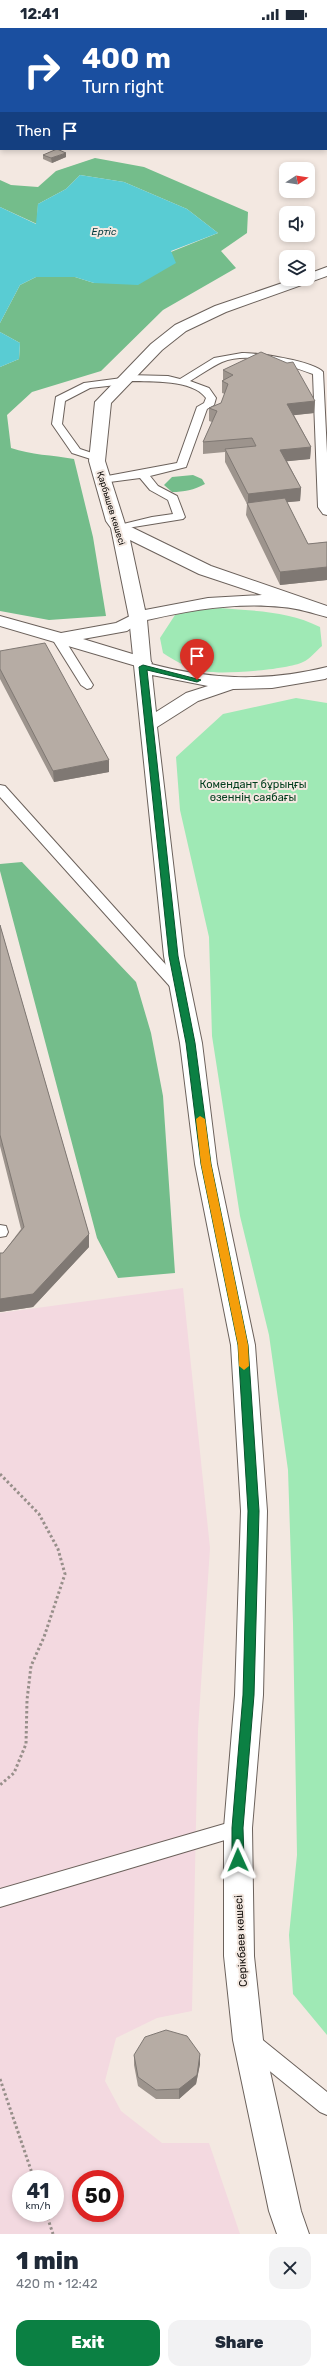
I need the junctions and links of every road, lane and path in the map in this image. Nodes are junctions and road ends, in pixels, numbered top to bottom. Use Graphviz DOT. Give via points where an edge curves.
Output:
graph roads {
  1 [pos="326,273"];
  2 [pos="315,276"];
  3 [pos="288,286"];
  4 [pos="126,380"];
  5 [pos="182,382"];
  6 [pos="97,458"];
  7 [pos="144,474"];
  8 [pos="102,480"];
  9 [pos="327,512"];
  10 [pos="119,528"];
  11 [pos="304,604"];
  12 [pos="327,611"];
  13 [pos="138,617"];
  14 [pos="0,621"];
  15 [pos="57,637"];
  16 [pos="143,665"];
  17 [pos="324,675"];
  18 [pos="87,685"];
  19 [pos="235,685"];
  20 [pos="148,725"];
  21 [pos="0,789"];
  22 [pos="180,989"];
  23 [pos="0,1474"];
  24 [pos="0,1785"];
  25 [pos="238,1828"];
  26 [pos="0,1898"];
  27 [pos="248,2040"];
  28 [pos="0,2079"];
  29 [pos="327,2105"];
  30 [pos="31,2170"];
  31 [pos="49,2222"];
  32 [pos="53,2234"];
  33 [pos="294,2234"];
  1 -- 2 [label="main road, Қарбышев көшесі"];
  3 -- 4 [label="main road, Қарбышев көшесі" via="192,322 147,354"];
  4 -- 5 [label="lane" via="168,379"];
  4 -- 6 [label="main road, Қарбышев көшесі" via="103,402"];
  4 -- 6 [label="lane" via="88,385 60,400 57,424 76,451"];
  5 -- 7 [label="lane" via="205,390 211,398 209,405 202,408 182,465"];
  5 -- 9 [label="lane" via="207,366 230,357 277,358 318,372 324,507"];
  6 -- 8 [label="main road, Қарбышев көшесі"];
  7 -- 8 [label="lane"];
  7 -- 10 [label="lane" via="154,488 173,498 179,517"];
  8 -- 10 [label="main road, Қарбышев көшесі" via="114,521"];
  10 -- 11 [label="main road" via="205,570"];
  10 -- 13 [label="main road, Қарбышев көшесі"];
  11 -- 12 [label="main road"];
  11 -- 13 [label="main road" via="218,602 180,607"];
  13 -- 15 [label="main road" via="121,627"];
  13 -- 16 [label="main road, Қарбышев көшесі"];
  14 -- 15 [label="main road"];
  15 -- 16 [label="main road"];
  15 -- 18 [label="lane"];
  16 -- 19 [label="main road" via="176,676"];
  16 -- 20 [label="main road, Серікбаев көшесі"];
  17 -- 19 [label="main road" via="276,683"];
  19 -- 20 [label="main road" via="192,697"];
  20 -- 22 [label="main road, Серікбаев көшесі"];
  21 -- 22 [label="lane"];
  22 -- 25 [label="main road, Серікбаев көшесі" via="191,1043 206,1164 243,1345 254,1511 248,1695"];
  23 -- 24 [label="path" via="39,1514 58,1549 65,1574 31,1666 26,1744 14,1773"];
  25 -- 26 [label="lane"];
  25 -- 27 [label="main road, Серікбаев көшесі" via="240,1956"];
  27 -- 29 [label="lane"];
  27 -- 33 [label="main road, Серікбаев көшесі" via="285,2211"];
  28 -- 30 [label="path"];
  31 -- 32 [label="path"];
}
